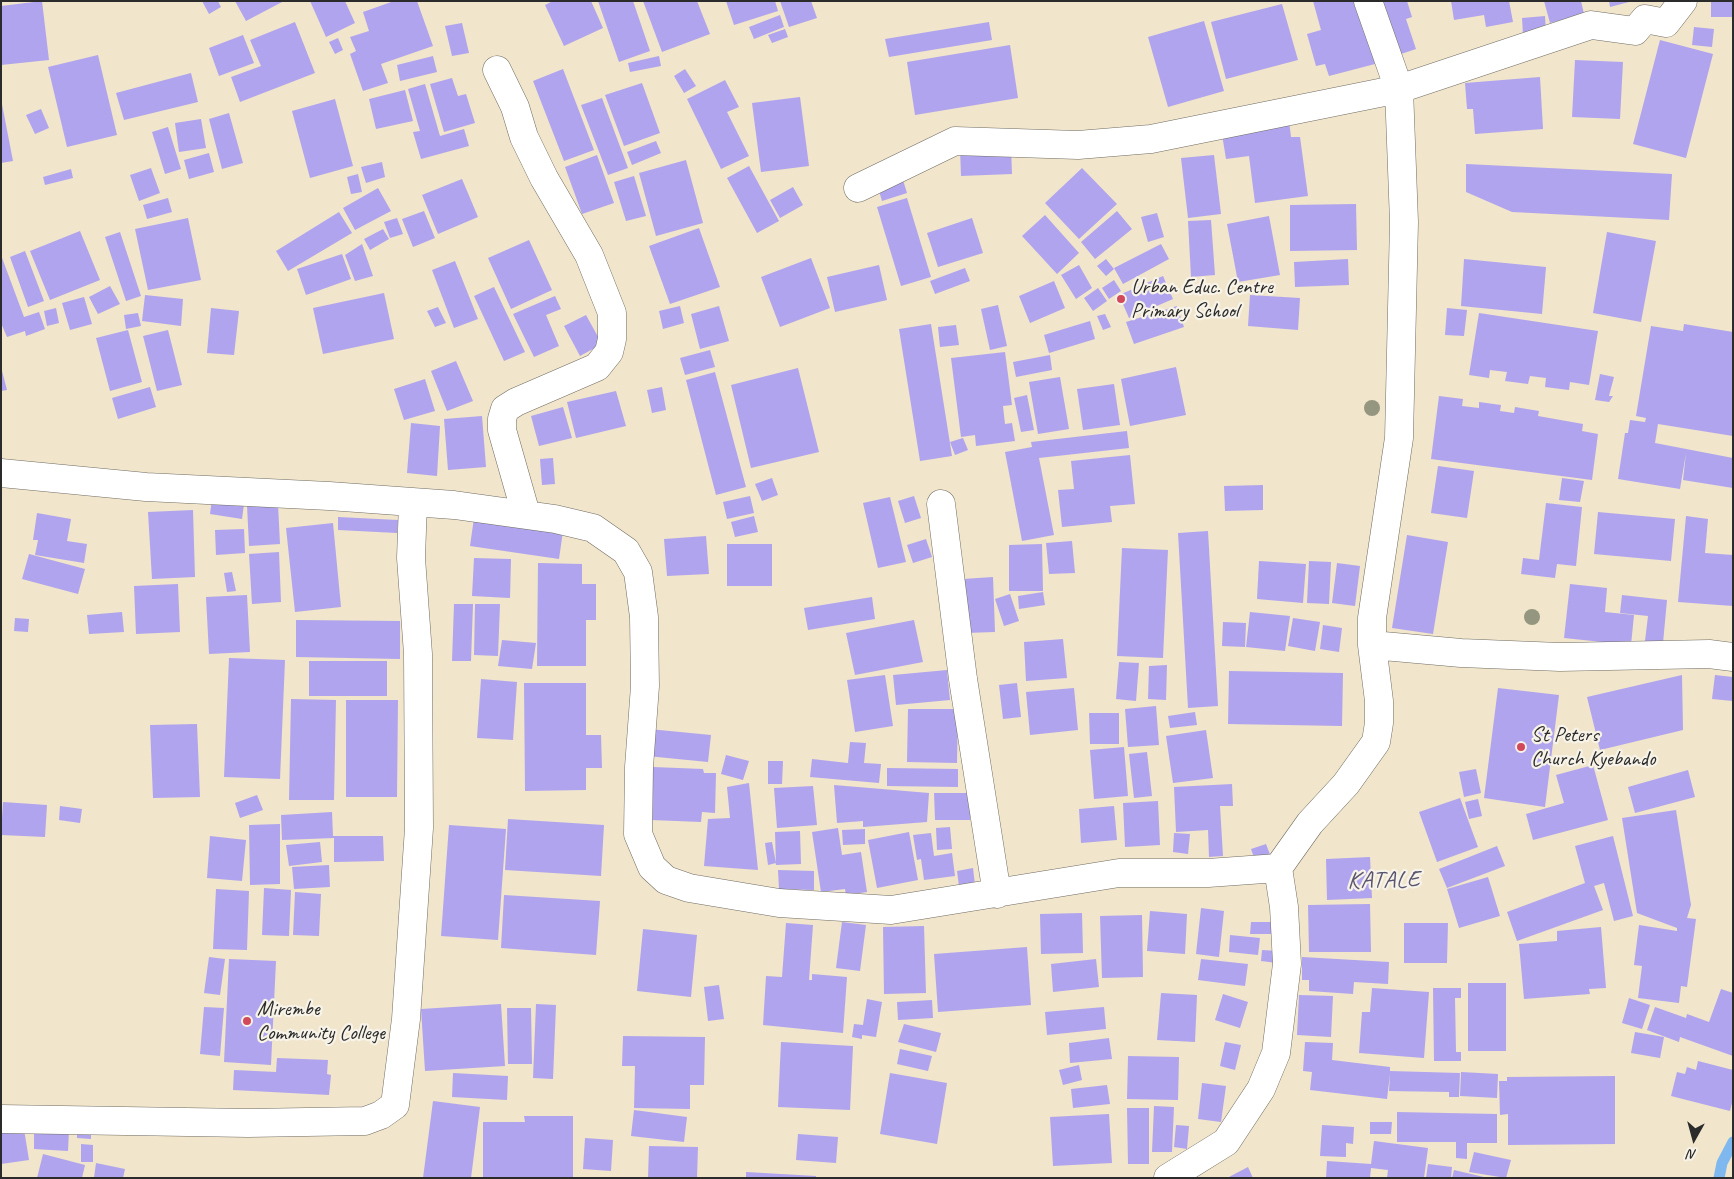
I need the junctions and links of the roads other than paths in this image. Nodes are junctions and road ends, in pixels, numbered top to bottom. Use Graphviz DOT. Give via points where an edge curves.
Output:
graph roads {
  1 [pos="1368,1"];
  2 [pos="1683,1"];
  3 [pos="497,70"];
  4 [pos="1399,89"];
  5 [pos="858,188"];
  6 [pos="1,473"];
  7 [pos="413,502"];
  8 [pos="942,504"];
  9 [pos="526,514"];
  10 [pos="1372,645"];
  11 [pos="1733,656"];
  12 [pos="1278,868"];
  13 [pos="997,894"];
  14 [pos="1,1119"];
  15 [pos="1168,1178"];
  1 -- 4 [label="street"];
  2 -- 4 [label="street" via="1666,23 1645,19 1634,31 1591,25"];
  3 -- 9 [label="street" via="544,178 590,255 612,313 609,352 597,367 505,409 502,430"];
  4 -- 5 [label="street" via="1151,139 1078,146 955,141"];
  4 -- 10 [label="street" via="1404,222 1399,438 1373,600"];
  6 -- 7 [label="street" via="146,487"];
  7 -- 9 [label="street"];
  7 -- 14 [label="street" via="411,558 418,654 419,828 406,1019 395,1105 365,1121 248,1123"];
  8 -- 13 [label="street" via="963,680"];
  9 -- 13 [label="street" via="593,528 626,551 638,572 644,617 645,686 638,834 652,867 666,880 689,888 779,903 891,910"];
  10 -- 11 [label="street" via="1540,656"];
  10 -- 12 [label="street" via="1379,701 1376,742"];
  12 -- 13 [label="street" via="1208,873 1119,873"];
  12 -- 15 [label="street" via="1287,964 1276,1054 1261,1090 1226,1142"];
}
